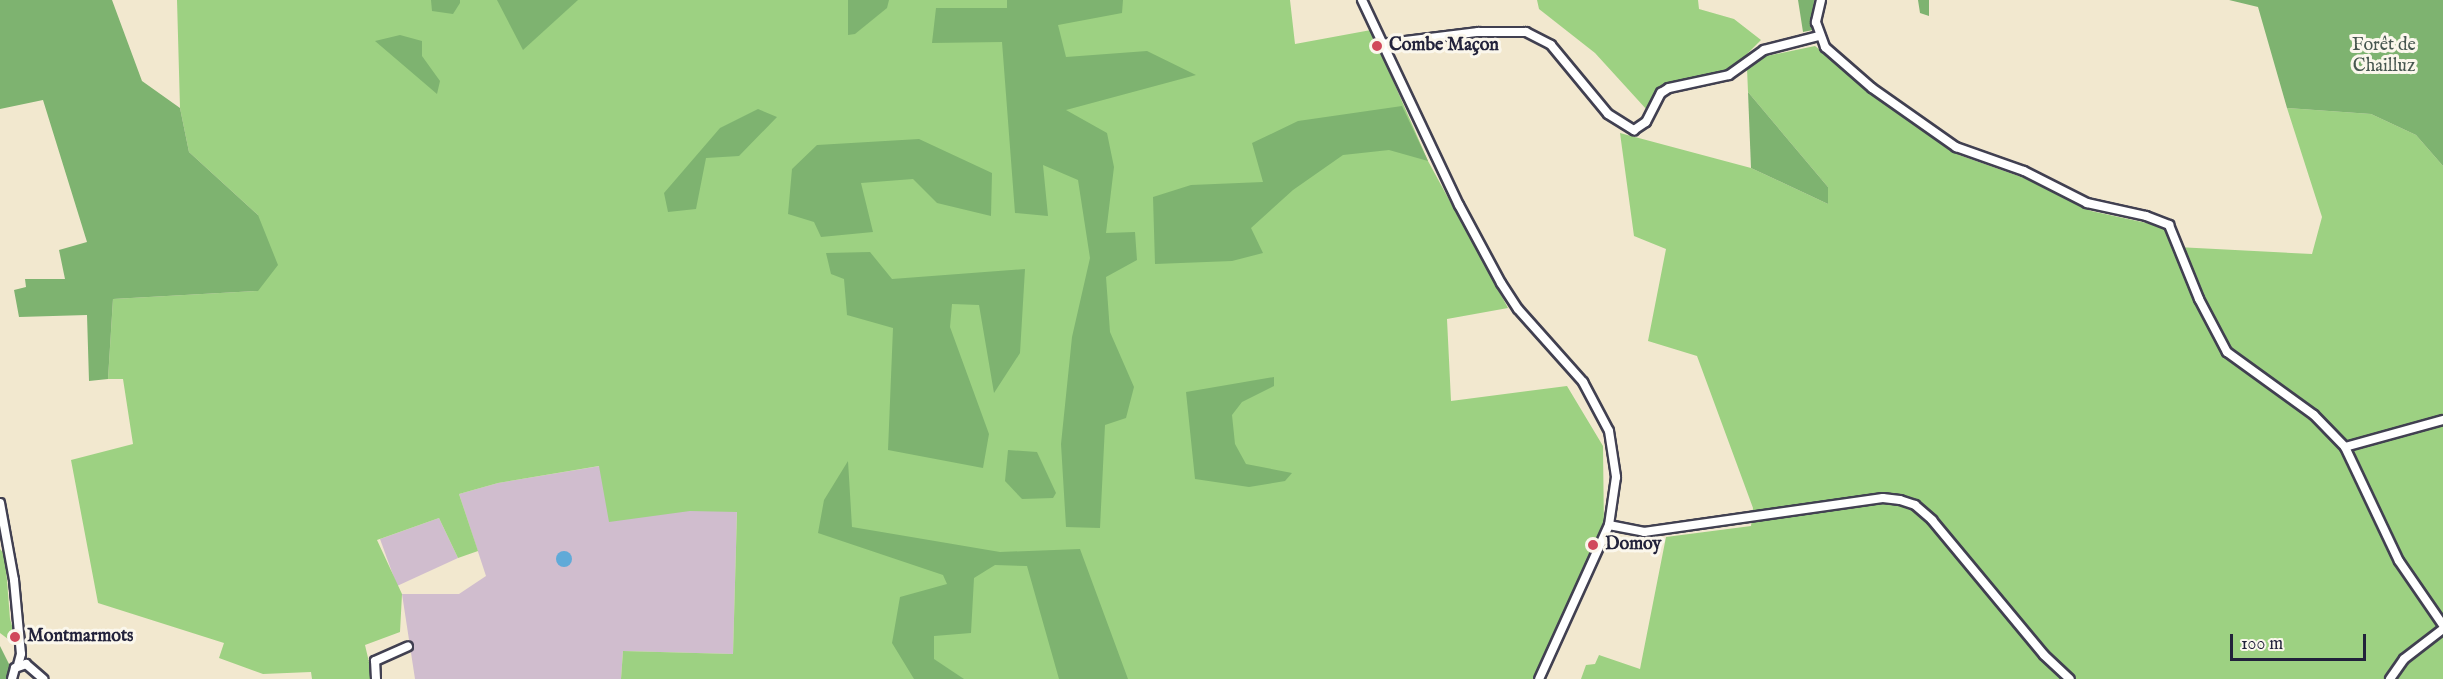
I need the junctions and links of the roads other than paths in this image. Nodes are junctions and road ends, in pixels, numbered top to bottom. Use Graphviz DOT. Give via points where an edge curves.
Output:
graph roads {
  1 [pos="1362,0"];
  2 [pos="1821,0"];
  3 [pos="1818,36"];
  4 [pos="1381,44"];
  5 [pos="2443,420"];
  6 [pos="2345,447"];
  7 [pos="0,502"];
  8 [pos="1609,525"];
  9 [pos="2443,627"];
  10 [pos="408,646"];
  11 [pos="22,664"];
  12 [pos="38,677"];
  13 [pos="12,679"];
  14 [pos="376,679"];
  15 [pos="1539,679"];
  16 [pos="2070,679"];
  17 [pos="2390,679"];
  1 -- 4 [label="street"];
  2 -- 3 [label="street" via="1816,22"];
  3 -- 4 [label="street" via="1764,50 1729,75 1669,88 1661,93 1646,122 1634,130 1608,114 1551,45 1526,32 1478,32"];
  3 -- 6 [label="street" via="1840,63 1956,147 2024,171 2088,203 2169,225 2182,248 2199,299 2227,351 2314,415"];
  4 -- 8 [label="street" via="1501,283 1531,325 1583,382 1606,422 1616,477"];
  5 -- 6 [label="street"];
  6 -- 9 [label="street" via="2399,561"];
  7 -- 11 [label="street"];
  8 -- 15 [label="street"];
  8 -- 16 [label="street" via="1644,532 1883,498 1900,500 1914,505 1932,520 2044,655"];
  9 -- 17 [label="street" via="2404,659"];
  10 -- 14 [label="street" via="375,661"];
  11 -- 12 [label="street"];
  11 -- 13 [label="street"];
}
